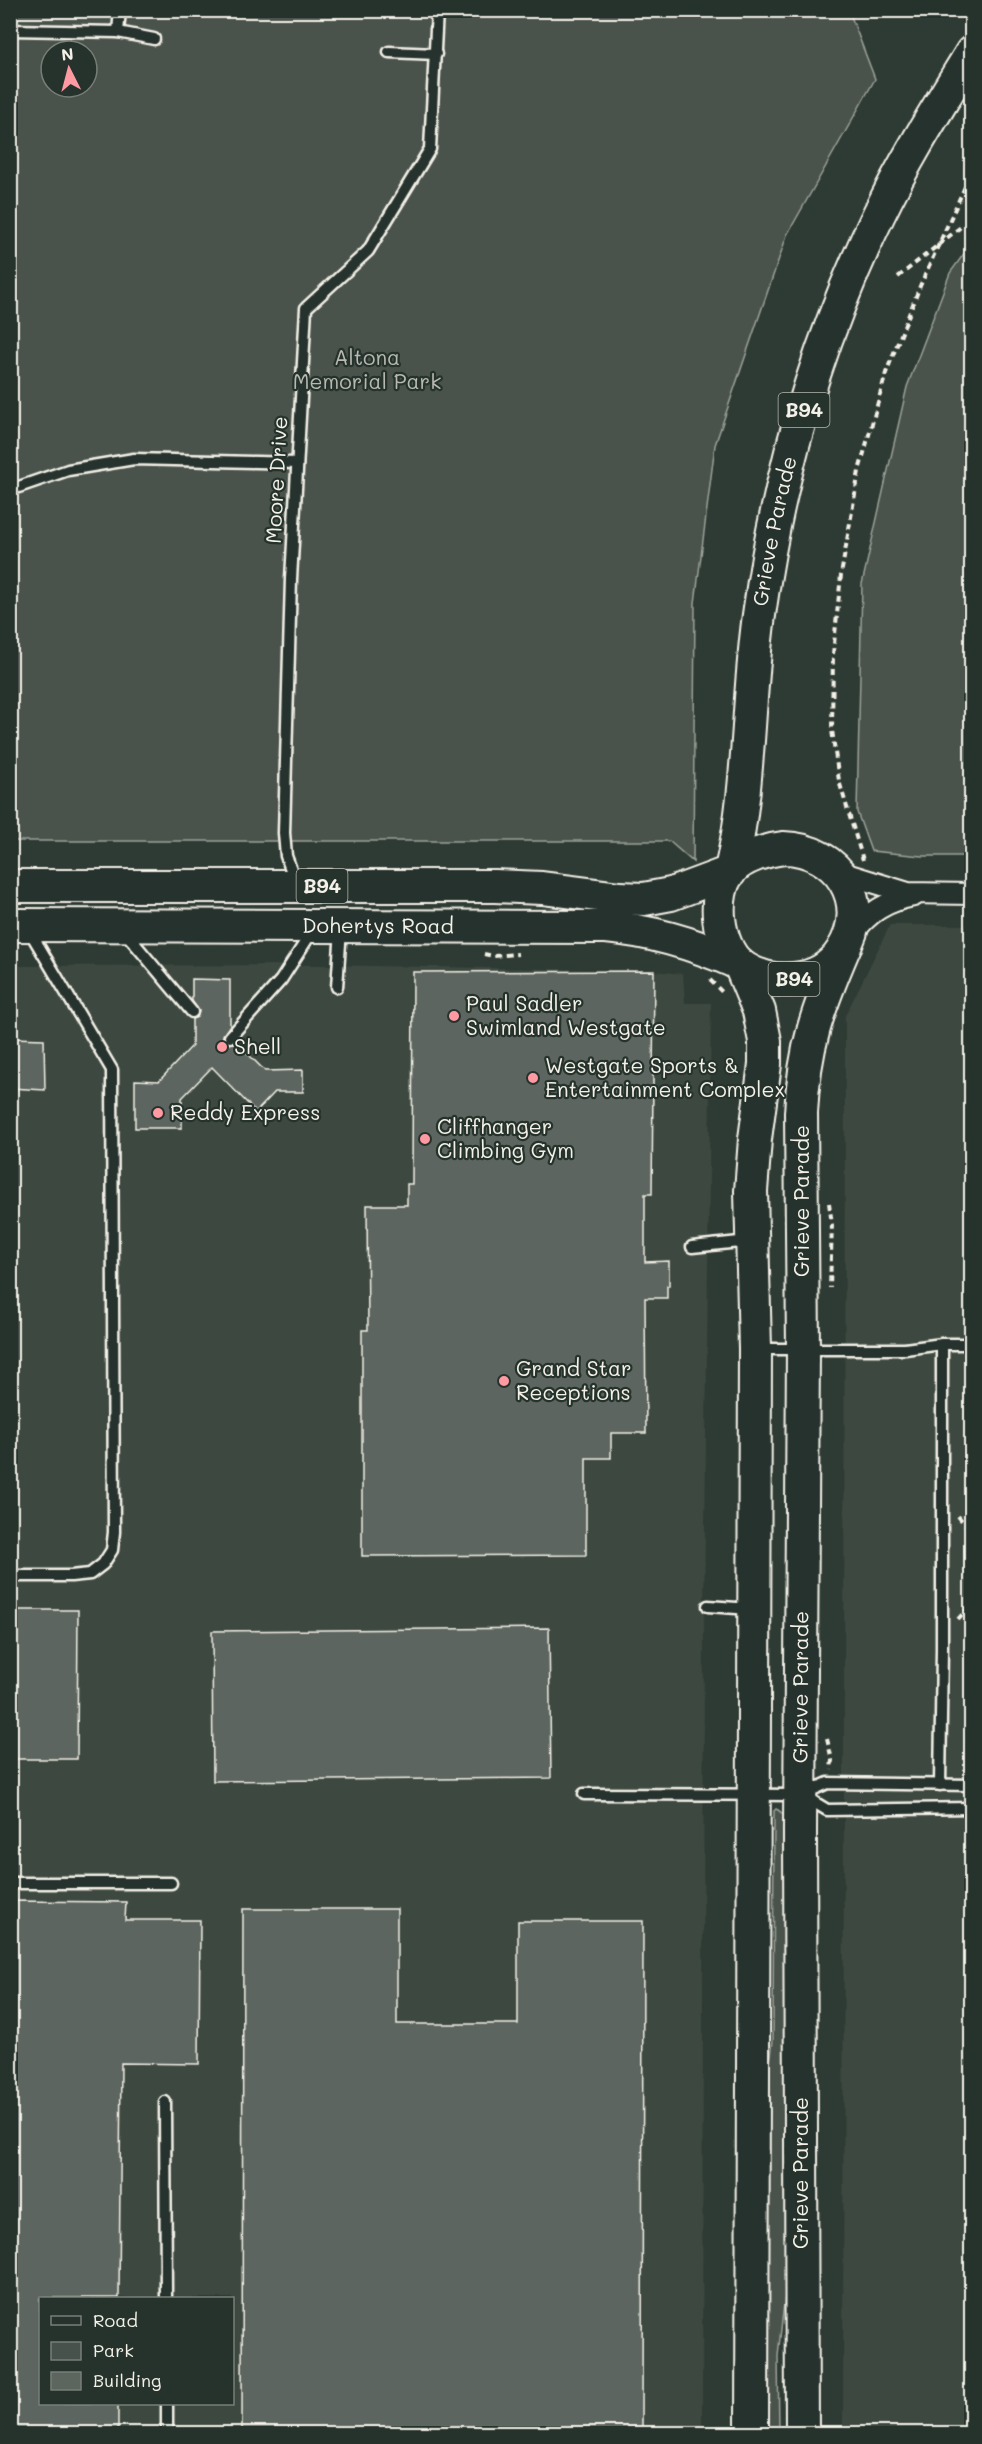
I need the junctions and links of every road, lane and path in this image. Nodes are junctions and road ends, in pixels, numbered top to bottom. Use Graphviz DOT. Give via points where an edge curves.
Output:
graph roads {
  1 [pos="120,10"];
  2 [pos="437,10"];
  3 [pos="10,30"];
  4 [pos="118,32"];
  5 [pos="154,39"];
  6 [pos="388,52"];
  7 [pos="972,52"];
  8 [pos="436,54"];
  9 [pos="972,171"];
  10 [pos="972,218"];
  11 [pos="898,277"];
  12 [pos="297,463"];
  13 [pos="10,490"];
  14 [pos="836,868"];
  15 [pos="730,871"];
  16 [pos="874,884"];
  17 [pos="10,886"];
  18 [pos="298,886"];
  19 [pos="925,894"];
  20 [pos="972,894"];
  21 [pos="18,925"];
  22 [pos="329,925"];
  23 [pos="118,926"];
  24 [pos="845,945"];
  25 [pos="739,964"];
  26 [pos="707,976"];
  27 [pos="337,987"];
  28 [pos="729,999"];
  29 [pos="192,1012"];
  30 [pos="230,1037"];
  31 [pos="828,1192"];
  32 [pos="752,1241"];
  33 [pos="692,1246"];
  34 [pos="830,1292"];
  35 [pos="942,1344"];
  36 [pos="972,1344"];
  37 [pos="754,1349"];
  38 [pos="803,1349"];
  39 [pos="10,1576"];
  40 [pos="708,1606"];
  41 [pos="754,1610"];
  42 [pos="940,1785"];
  43 [pos="972,1785"];
  44 [pos="584,1794"];
  45 [pos="754,1795"];
  46 [pos="801,1795"];
  47 [pos="972,1808"];
  48 [pos="10,1882"];
  49 [pos="171,1883"];
  50 [pos="165,2102"];
  51 [pos="166,2297"];
  52 [pos="167,2405"];
  53 [pos="167,2433"];
  54 [pos="752,2433"];
  55 [pos="802,2433"];
  1 -- 4 [label="lane"];
  2 -- 8 [label="lane, Moore Drive"];
  3 -- 4 [label="lane"];
  4 -- 5 [label="lane"];
  6 -- 8 [label="lane"];
  7 -- 15 [label="main road, Grieve Parade / B94" via="879,214 822,348 802,415 783,485 759,611 743,802"];
  8 -- 12 [label="lane, Moore Drive" via="430,149 368,251 306,308"];
  9 -- 16 [label="path" via="920,286 886,374 859,471 841,575 833,654 834,753 856,843"];
  10 -- 11 [label="path"];
  12 -- 13 [label="lane" via="134,459 68,470"];
  12 -- 18 [label="lane, Moore Drive" via="284,833 288,862"];
  14 -- 15 [label="main road" via="811,852 784,848 759,854"];
  14 -- 16 [label="street"];
  14 -- 24 [label="main road" via="849,891 853,911"];
  15 -- 18 [label="main road, Dohertys Road / B94" via="671,894 644,899 517,886"];
  15 -- 25 [label="main road" via="722,887 719,920 723,938"];
  16 -- 19 [label="street"];
  17 -- 18 [label="main road, Dohertys Road / B94"];
  19 -- 20 [label="street"];
  19 -- 24 [label="street" via="877,908"];
  21 -- 23 [label="main road, Dohertys Road / B94"];
  21 -- 39 [label="lane" via="112,1070 114,1532 112,1550 104,1564 90,1574"];
  22 -- 23 [label="main road, Dohertys Road / B94"];
  22 -- 25 [label="main road, Dohertys Road / B94" via="618,928 690,943"];
  22 -- 27 [label="lane"];
  22 -- 30 [label="lane"];
  23 -- 29 [label="lane"];
  24 -- 25 [label="main road, B94" via="834,962 794,979 766,977"];
  24 -- 38 [label="main road, Grieve Parade" via="815,1019 803,1076"];
  25 -- 32 [label="main road, Grieve Parade" via="759,1011 765,1041 752,1174"];
  26 -- 28 [label="path"];
  31 -- 34 [label="path" via="832,1224"];
  32 -- 33 [label="lane"];
  32 -- 37 [label="main road, Grieve Parade"];
  35 -- 36 [label="lane"];
  35 -- 38 [label="lane" via="905,1349"];
  35 -- 42 [label="lane"];
  37 -- 38 [label="lane"];
  37 -- 41 [label="main road, Grieve Parade"];
  38 -- 46 [label="main road, Grieve Parade"];
  40 -- 41 [label="lane"];
  41 -- 45 [label="main road, Grieve Parade"];
  42 -- 43 [label="lane"];
  42 -- 46 [label="lane" via="828,1783"];
  44 -- 45 [label="lane"];
  45 -- 46 [label="lane"];
  45 -- 54 [label="main road, Grieve Parade"];
  46 -- 47 [label="lane" via="826,1810"];
  46 -- 55 [label="main road, Grieve Parade"];
  48 -- 49 [label="lane"];
  50 -- 51 [label="lane"];
  52 -- 53 [label="lane"];
}
